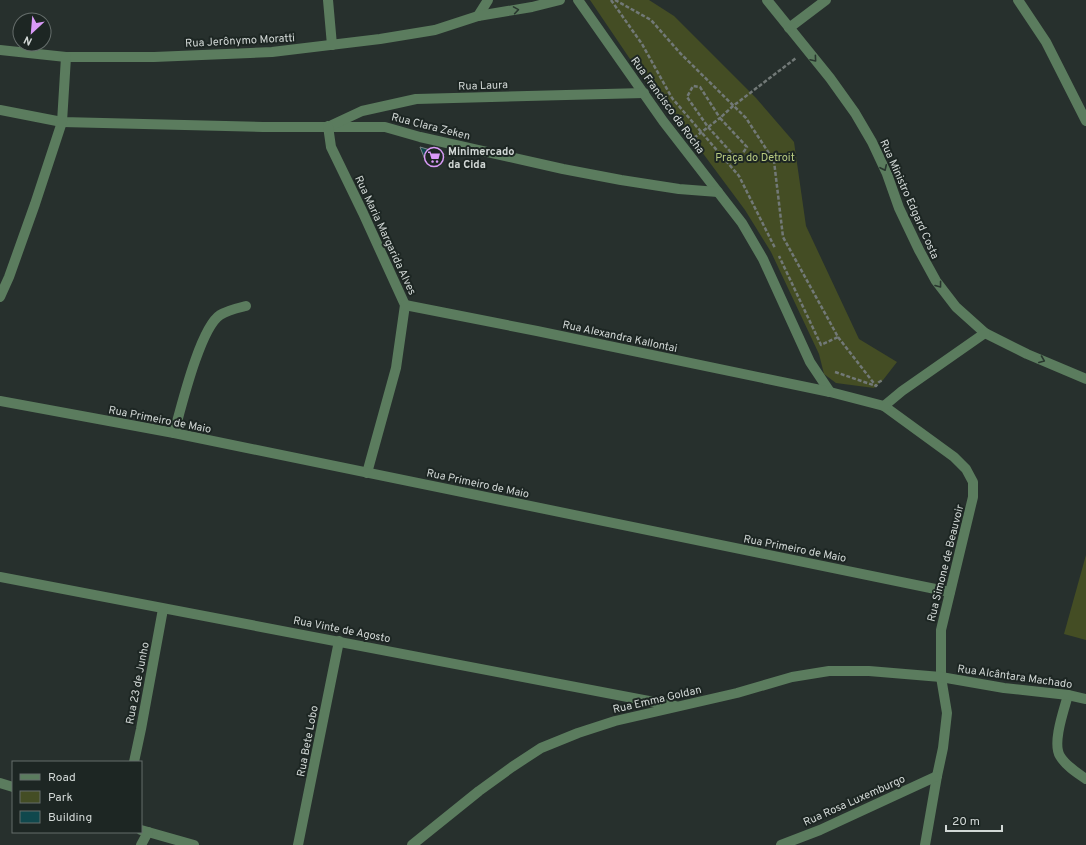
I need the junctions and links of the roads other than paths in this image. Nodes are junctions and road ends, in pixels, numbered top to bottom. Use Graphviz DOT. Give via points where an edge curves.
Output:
graph roads {
  1 [pos="328,0"];
  2 [pos="488,0"];
  3 [pos="560,0"];
  4 [pos="578,0"];
  5 [pos="767,0"];
  6 [pos="826,0"];
  7 [pos="1018,0"];
  8 [pos="478,16"];
  9 [pos="789,28"];
  10 [pos="332,45"];
  11 [pos="0,50"];
  12 [pos="66,57"];
  13 [pos="644,93"];
  14 [pos="0,110"];
  15 [pos="1086,121"];
  16 [pos="62,122"];
  17 [pos="328,126"];
  18 [pos="718,192"];
  19 [pos="0,297"];
  20 [pos="405,305"];
  21 [pos="246,306"];
  22 [pos="985,334"];
  23 [pos="1086,379"];
  24 [pos="830,392"];
  25 [pos="0,401"];
  26 [pos="884,406"];
  27 [pos="174,433"];
  28 [pos="367,473"];
  29 [pos="0,576"];
  30 [pos="950,592"];
  31 [pos="164,609"];
  32 [pos="339,641"];
  33 [pos="941,677"];
  34 [pos="1068,695"];
  35 [pos="1086,699"];
  36 [pos="679,707"];
  37 [pos="134,761"];
  38 [pos="937,776"];
  39 [pos="1086,779"];
  40 [pos="0,783"];
  41 [pos="12,787"];
  42 [pos="144,831"];
  43 [pos="141,845"];
  44 [pos="194,845"];
  45 [pos="298,845"];
  46 [pos="412,845"];
  47 [pos="781,845"];
  48 [pos="925,845"];
  1 -- 10 [label="street"];
  2 -- 8 [label="street"];
  8 -- 3 [label="street, Rua Jerônymo Moratti, one-way"];
  4 -- 13 [label="street, Rua Francisco da Rocha"];
  5 -- 9 [label="street, Rua Ministro Edgard Costa"];
  6 -- 9 [label="street"];
  7 -- 15 [label="street" via="1046,42"];
  8 -- 10 [label="street, Rua Jerônymo Moratti" via="435,30"];
  9 -- 22 [label="street, Rua Ministro Edgard Costa, one-way" via="830,78 872,142 899,208 936,282 956,307"];
  10 -- 12 [label="street, Rua Jerônymo Moratti" via="265,52 154,57"];
  11 -- 12 [label="street, Rua Jerônymo Moratti"];
  12 -- 16 [label="street"];
  13 -- 17 [label="street, Rua Laura" via="416,99 362,111"];
  13 -- 18 [label="street, Rua Francisco da Rocha"];
  14 -- 16 [label="street, Rua Clara Zeken"];
  16 -- 17 [label="street, Rua Clara Zeken"];
  16 -- 19 [label="street"];
  17 -- 18 [label="street, Rua Clara Zeken" via="385,127 606,178"];
  17 -- 20 [label="street, Rua Maria Margarida Alves" via="331,147"];
  18 -- 24 [label="street, Rua Francisco da Rocha" via="742,223 763,259 810,362"];
  20 -- 24 [label="street, Rua Alexandra Kallontai"];
  20 -- 28 [label="street, Rua Maria Margarida Alves" via="396,368"];
  21 -- 27 [label="street" via="220,315 205,334"];
  22 -- 23 [label="street, Rua Ministro Edgard Costa, one-way"];
  22 -- 26 [label="street"];
  24 -- 26 [label="street, Rua Simone de Beauvoir"];
  25 -- 27 [label="street, Rua Primeiro de Maio"];
  26 -- 30 [label="street, Rua Simone de Beauvoir" via="954,457 974,482 969,518"];
  27 -- 28 [label="street, Rua Primeiro de Maio"];
  28 -- 30 [label="street, Rua Primeiro de Maio"];
  29 -- 31 [label="street, Rua Vinte de Agosto"];
  30 -- 33 [label="street, Rua Simone de Beauvoir" via="941,630"];
  31 -- 32 [label="street, Rua Vinte de Agosto"];
  31 -- 37 [label="street, Rua 23 de Junho"];
  32 -- 36 [label="street, Rua Vinte de Agosto"];
  32 -- 45 [label="street, Rua Bete Lobo"];
  33 -- 34 [label="street, Rua Alcântara Machado" via="1004,688"];
  33 -- 36 [label="street, Rua Emma Goldan" via="869,671 829,672 792,677"];
  33 -- 38 [label="street, Rua Simone de Beauvoir" via="947,713"];
  34 -- 35 [label="street, Rua Alcântara Machado"];
  34 -- 39 [label="street" via="1057,746 1064,762"];
  36 -- 46 [label="street, Rua Emma Goldan" via="607,724 541,748 512,767"];
  38 -- 47 [label="street, Rua Rosa Luxemburgo" via="820,830"];
  38 -- 48 [label="street, Rua Simone de Beauvoir"];
  40 -- 41 [label="street"];
  42 -- 43 [label="street"];
  42 -- 44 [label="street"];
}
